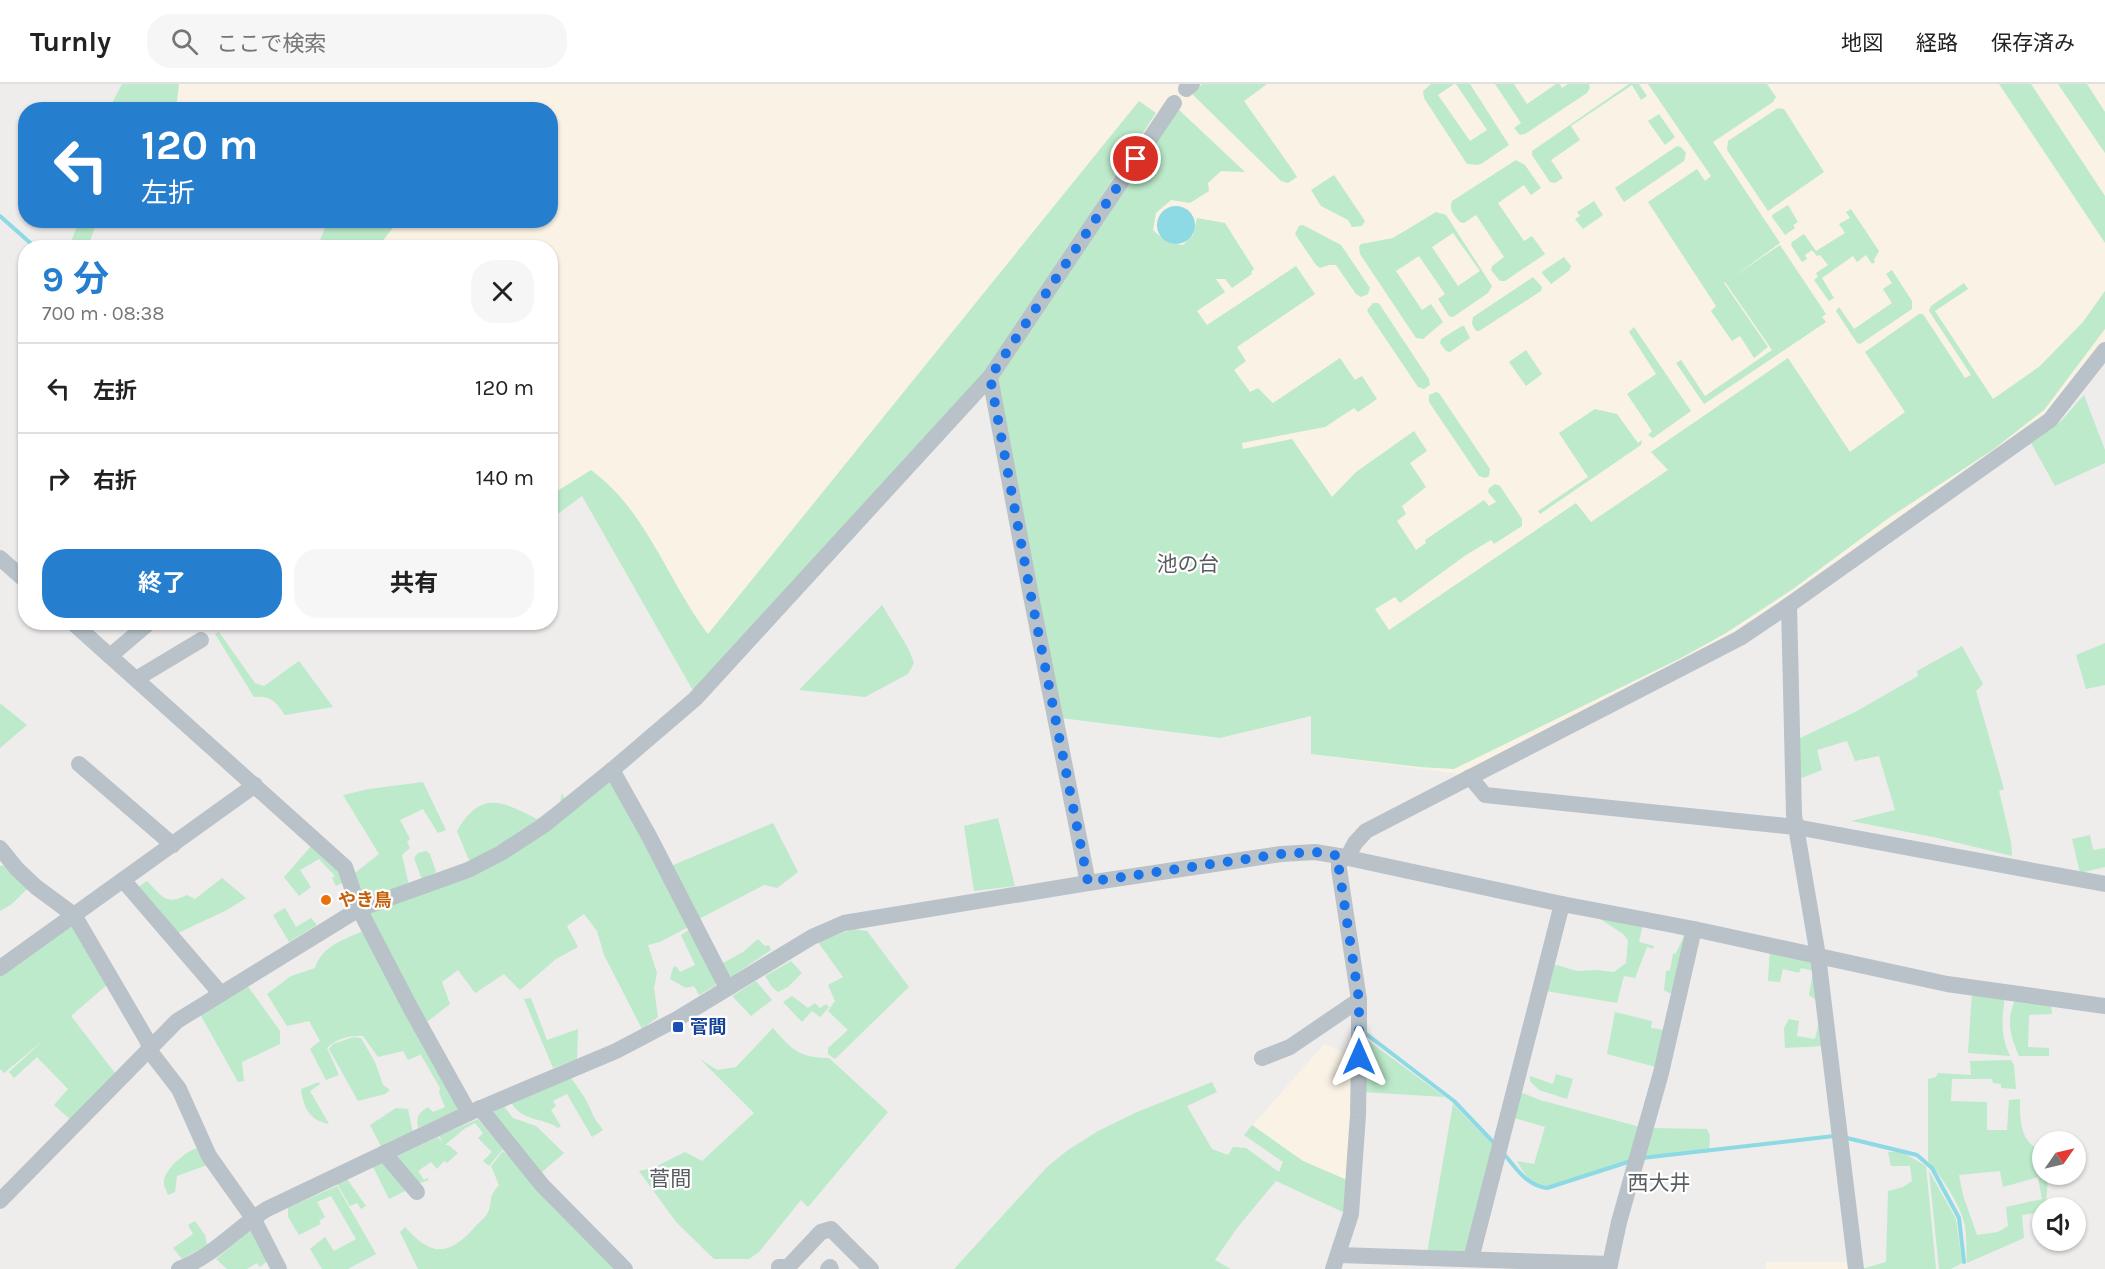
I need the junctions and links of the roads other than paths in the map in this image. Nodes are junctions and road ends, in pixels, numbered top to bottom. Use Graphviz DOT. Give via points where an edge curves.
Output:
graph roads {
  1 [pos="1174,103"];
  2 [pos="2105,350"];
  3 [pos="990,377"];
  4 [pos="0,558"];
  5 [pos="18,573"];
  6 [pos="1789,605"];
  7 [pos="81,630"];
  8 [pos="141,630"];
  9 [pos="201,640"];
  10 [pos="110,656"];
  11 [pos="136,679"];
  12 [pos="79,764"];
  13 [pos="612,770"];
  14 [pos="1470,777"];
  15 [pos="255,785"];
  16 [pos="1797,827"];
  17 [pos="173,844"];
  18 [pos="0,848"];
  19 [pos="1343,857"];
  20 [pos="123,880"];
  21 [pos="1088,882"];
  22 [pos="2105,884"];
  23 [pos="1562,904"];
  24 [pos="359,909"];
  25 [pos="74,915"];
  26 [pos="1694,929"];
  27 [pos="1818,956"];
  28 [pos="0,968"];
  29 [pos="727,988"];
  30 [pos="220,994"];
  31 [pos="1359,1000"];
  32 [pos="2105,1006"];
  33 [pos="150,1049"];
  34 [pos="1262,1058"];
  35 [pos="474,1110"];
  36 [pos="384,1153"];
  37 [pos="417,1192"];
  38 [pos="0,1201"];
  39 [pos="253,1218"];
  40 [pos="1471,1259"];
  41 [pos="1336,1262"];
  42 [pos="1609,1266"];
  43 [pos="779,1267"];
  44 [pos="179,1269"];
  45 [pos="279,1269"];
  46 [pos="625,1269"];
  47 [pos="871,1269"];
  48 [pos="1856,1269"];
  1 -- 3 [label="street"];
  2 -- 6 [label="street" via="2050,420"];
  3 -- 13 [label="street" via="701,693"];
  3 -- 21 [label="street"];
  4 -- 5 [label="street"];
  6 -- 14 [label="street" via="1740,638"];
  6 -- 16 [label="street"];
  7 -- 10 [label="street"];
  8 -- 10 [label="street"];
  9 -- 11 [label="street"];
  10 -- 11 [label="street"];
  11 -- 15 [label="street"];
  12 -- 17 [label="street"];
  13 -- 24 [label="street" via="501,854 468,870"];
  13 -- 29 [label="street"];
  14 -- 16 [label="street" via="1485,795"];
  14 -- 19 [label="street" via="1366,831"];
  15 -- 17 [label="street"];
  15 -- 24 [label="street" via="345,867"];
  16 -- 22 [label="street"];
  16 -- 27 [label="street"];
  17 -- 20 [label="street"];
  18 -- 25 [label="street" via="36,887"];
  19 -- 21 [label="street" via="1315,852 1281,854"];
  19 -- 23 [label="street"];
  19 -- 31 [label="street" via="1339,869"];
  20 -- 25 [label="street"];
  20 -- 30 [label="street"];
  21 -- 29 [label="street" via="844,922"];
  23 -- 26 [label="street"];
  23 -- 40 [label="street"];
  24 -- 30 [label="street"];
  24 -- 35 [label="street" via="410,1007"];
  25 -- 28 [label="street"];
  25 -- 33 [label="street"];
  26 -- 27 [label="street"];
  26 -- 42 [label="street"];
  27 -- 32 [label="street" via="1947,984"];
  27 -- 48 [label="street"];
  29 -- 35 [label="street" via="616,1051"];
  30 -- 33 [label="street" via="177,1021"];
  31 -- 34 [label="street" via="1290,1047"];
  31 -- 41 [label="street" via="1354,1180 1351,1214"];
  33 -- 38 [label="street"];
  33 -- 39 [label="street" via="179,1089 209,1156"];
  35 -- 36 [label="street"];
  35 -- 46 [label="street"];
  36 -- 37 [label="street"];
  36 -- 39 [label="street"];
  39 -- 44 [label="street" via="204,1257"];
  39 -- 45 [label="street"];
  40 -- 41 [label="street"];
  40 -- 42 [label="street"];
  43 -- 47 [label="street" via="788,1267 821,1232 831,1229"];
}
